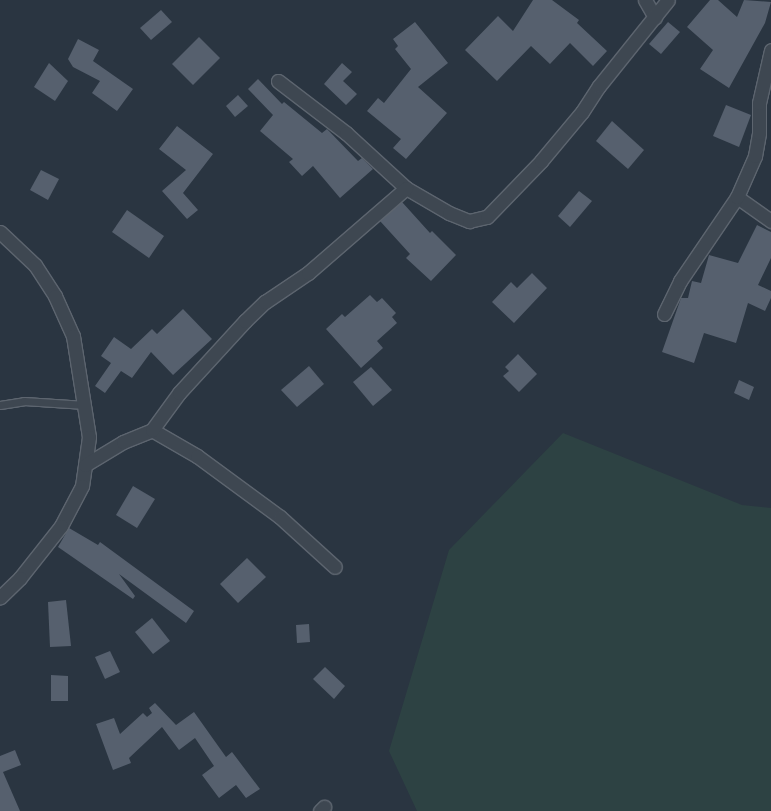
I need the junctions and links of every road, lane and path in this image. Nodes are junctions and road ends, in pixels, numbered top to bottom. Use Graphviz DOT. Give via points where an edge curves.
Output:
graph roads {
  1 [pos="645,0"];
  2 [pos="668,0"];
  3 [pos="655,17"];
  4 [pos="771,50"];
  5 [pos="278,80"];
  6 [pos="406,188"];
  7 [pos="737,197"];
  8 [pos="771,222"];
  9 [pos="0,232"];
  10 [pos="664,314"];
  11 [pos="0,405"];
  12 [pos="85,405"];
  13 [pos="152,430"];
  14 [pos="85,465"];
  15 [pos="335,567"];
  16 [pos="0,597"];
  1 -- 3 [label="street"];
  2 -- 3 [label="street"];
  3 -- 6 [label="street" via="541,161 487,216 469,221 449,213"];
  4 -- 7 [label="street" via="759,103 759,133 755,156"];
  5 -- 6 [label="street" via="346,133"];
  6 -- 13 [label="street" via="308,273 265,302 245,320 179,393"];
  7 -- 8 [label="street"];
  7 -- 10 [label="street" via="680,280"];
  9 -- 12 [label="street" via="35,265 55,296 74,336"];
  11 -- 12 [label="lane" via="24,401"];
  12 -- 14 [label="street" via="89,437"];
  13 -- 14 [label="street" via="123,442"];
  13 -- 15 [label="street" via="197,456 280,517"];
  14 -- 16 [label="street" via="82,486 61,526 20,578"];
}
